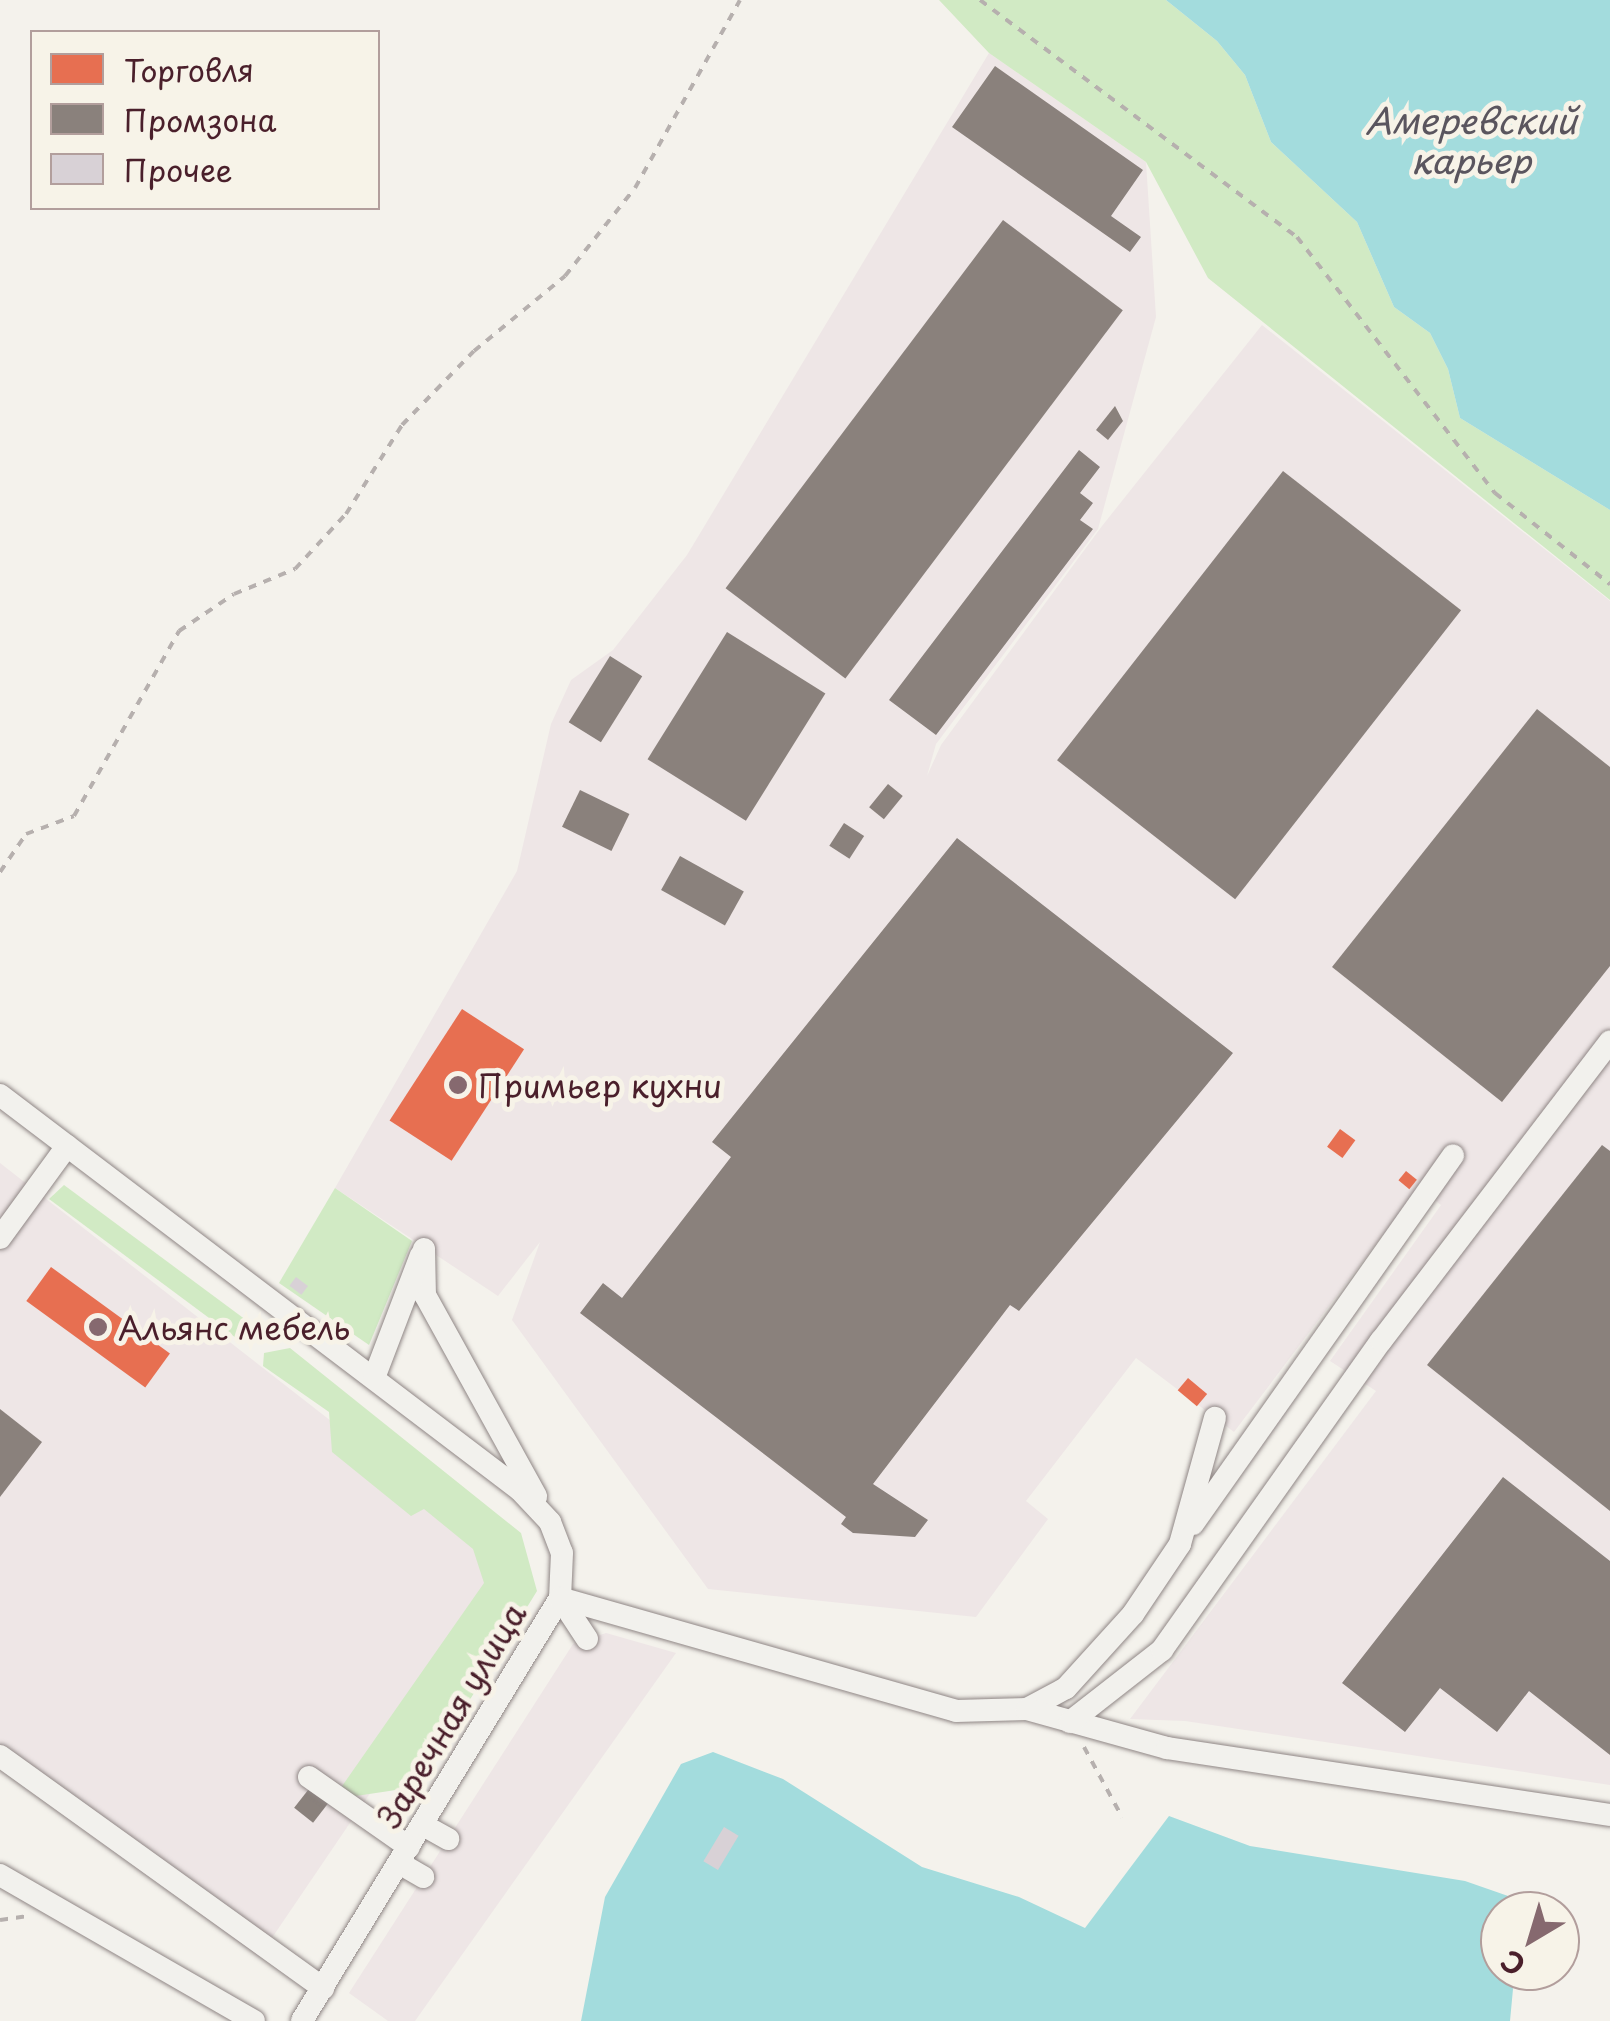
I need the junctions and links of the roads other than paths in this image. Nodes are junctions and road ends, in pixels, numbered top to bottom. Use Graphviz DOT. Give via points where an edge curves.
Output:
graph roads {
  1 [pos="1607,1051"];
  2 [pos="0,1095"];
  3 [pos="67,1146"];
  4 [pos="1452,1156"];
  5 [pos="0,1238"];
  6 [pos="374,1378"];
  7 [pos="1214,1418"];
  8 [pos="550,1522"];
  9 [pos="1180,1544"];
  10 [pos="560,1598"];
  11 [pos="587,1639"];
  12 [pos="1027,1710"];
  13 [pos="1070,1722"];
  14 [pos="0,1756"];
  15 [pos="309,1776"];
  16 [pos="1610,1815"];
  17 [pos="422,1825"];
  18 [pos="448,1840"];
  19 [pos="404,1854"];
  20 [pos="0,1876"];
  21 [pos="424,1878"];
  22 [pos="324,1988"];
  23 [pos="254,2021"];
  24 [pos="302,2021"];
  1 -- 13 [label="street" via="1381,1341 1162,1650"];
  2 -- 3 [label="street"];
  3 -- 5 [label="street"];
  3 -- 6 [label="street"];
  4 -- 9 [label="street"];
  6 -- 8 [label="street" via="520,1490"];
  6 -- 8 [label="street, Заречная улица" via="424,1249 424,1295"];
  7 -- 9 [label="street"];
  8 -- 10 [label="street, Заречная улица" via="562,1553"];
  9 -- 12 [label="street" via="1133,1614 1066,1688"];
  10 -- 11 [label="street"];
  10 -- 12 [label="street" via="956,1712"];
  10 -- 17 [label="street, Заречная улица"];
  12 -- 13 [label="street"];
  13 -- 16 [label="street" via="1168,1748"];
  14 -- 22 [label="street"];
  15 -- 19 [label="street"];
  17 -- 18 [label="street"];
  17 -- 19 [label="street, Заречная улица"];
  19 -- 21 [label="street"];
  19 -- 22 [label="street, Заречная улица"];
  20 -- 23 [label="street"];
  22 -- 24 [label="street, Заречная улица"];
}
